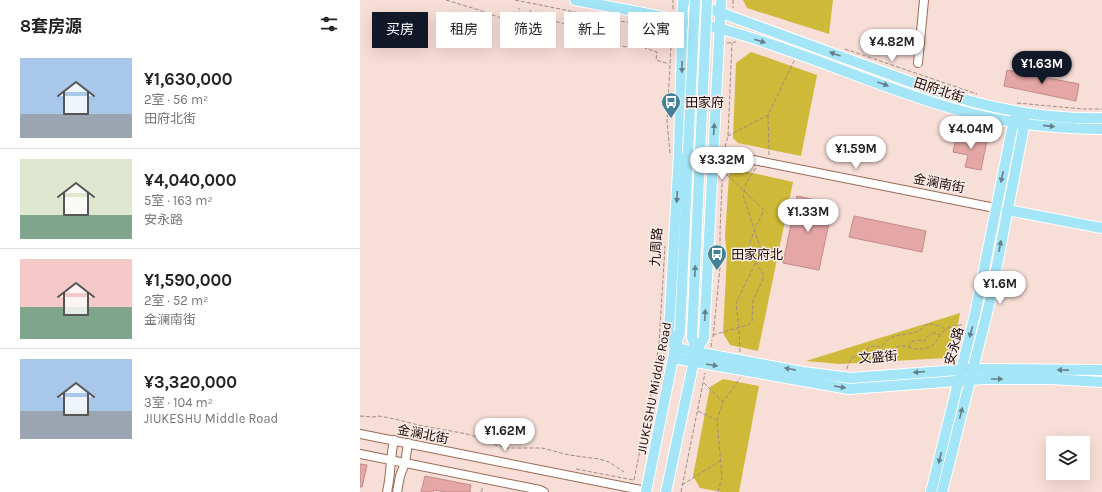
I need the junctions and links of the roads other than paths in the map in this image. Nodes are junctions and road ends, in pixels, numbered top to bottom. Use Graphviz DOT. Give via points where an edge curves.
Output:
graph roads {
  1 [pos="575,0"];
  2 [pos="684,0"];
  3 [pos="695,0"];
  4 [pos="707,0"];
  5 [pos="721,0"];
  6 [pos="924,0"];
  7 [pos="636,12"];
  8 [pos="680,12"];
  9 [pos="720,13"];
  10 [pos="684,21"];
  11 [pos="720,29"];
  12 [pos="682,48"];
  13 [pos="918,64"];
  14 [pos="1019,114"];
  15 [pos="1102,118"];
  16 [pos="1102,129"];
  17 [pos="713,152"];
  18 [pos="996,208"];
  19 [pos="1007,210"];
  20 [pos="1102,228"];
  21 [pos="675,348"];
  22 [pos="698,348"];
  23 [pos="673,358"];
  24 [pos="693,362"];
  25 [pos="972,369"];
  26 [pos="961,370"];
  27 [pos="1102,370"];
  28 [pos="970,380"];
  29 [pos="958,381"];
  30 [pos="1102,382"];
  31 [pos="360,434"];
  32 [pos="394,440"];
  33 [pos="408,443"];
  34 [pos="360,454"];
  35 [pos="390,460"];
  36 [pos="405,463"];
  37 [pos="387,492"];
  38 [pos="397,492"];
  39 [pos="544,492"];
  40 [pos="646,492"];
  41 [pos="666,492"];
  42 [pos="931,492"];
  43 [pos="942,492"];
  1 -- 7 [label="main road, 田府北街"];
  2 -- 8 [label="main road"];
  2 -- 9 [label="main road, 田府北街"];
  3 -- 21 [label="main road, JIUKESHU Middle Road, bridge" via="680,332"];
  22 -- 4 [label="main road, JIUKESHU Middle Road, one-way, bridge" via="692,337"];
  5 -- 9 [label="main road"];
  6 -- 13 [label="street"];
  9 -- 11 [label="main road"];
  14 -- 9 [label="main road, 田府北街, one-way" via="933,90"];
  10 -- 11 [label="main road, 田府北街"];
  11 -- 14 [label="main road, 田府北街, one-way" via="811,58 941,105 978,115"];
  17 -- 11 [label="main road, one-way"];
  12 -- 21 [label="main road, one-way" via="670,330"];
  14 -- 15 [label="main road, 田府北街"];
  14 -- 16 [label="main road, 田府北街, one-way" via="1068,128"];
  14 -- 18 [label="main road, 安永路, one-way" via="1012,129"];
  14 -- 19 [label="main road, 安永路"];
  17 -- 18 [label="street, 金澜南街"];
  22 -- 17 [label="main road, one-way" via="704,338"];
  18 -- 26 [label="main road, 安永路, one-way"];
  19 -- 20 [label="main road"];
  25 -- 19 [label="main road, 安永路, one-way" via="990,301"];
  21 -- 22 [label="main road, 文盛街"];
  21 -- 23 [label="main road, JIUKESHU Middle Road"];
  22 -- 24 [label="main road, JIUKESHU Middle Road"];
  26 -- 22 [label="main road, 文盛街, one-way" via="851,378 803,372"];
  23 -- 24 [label="main road"];
  23 -- 40 [label="main road, JIUKESHU Middle Road"];
  24 -- 29 [label="main road, one-way" via="849,389"];
  24 -- 41 [label="main road, JIUKESHU Middle Road"];
  25 -- 26 [label="main road, 文盛街"];
  27 -- 25 [label="main road, 文盛街, one-way"];
  25 -- 28 [label="main road, 安永路"];
  26 -- 29 [label="main road, 安永路"];
  28 -- 29 [label="main road"];
  28 -- 30 [label="main road, one-way" via="1051,379"];
  43 -- 28 [label="main road, 安永路, one-way"];
  29 -- 42 [label="main road, 安永路, one-way"];
  31 -- 32 [label="street, 金澜北街"];
  32 -- 33 [label="street, 金澜北街"];
  32 -- 35 [label="street"];
  33 -- 36 [label="street"];
  33 -- 40 [label="street, 金澜北街"];
  34 -- 35 [label="street"];
  35 -- 36 [label="street"];
  35 -- 37 [label="street" via="391,474"];
  36 -- 38 [label="street"];
  36 -- 39 [label="street"];
}
